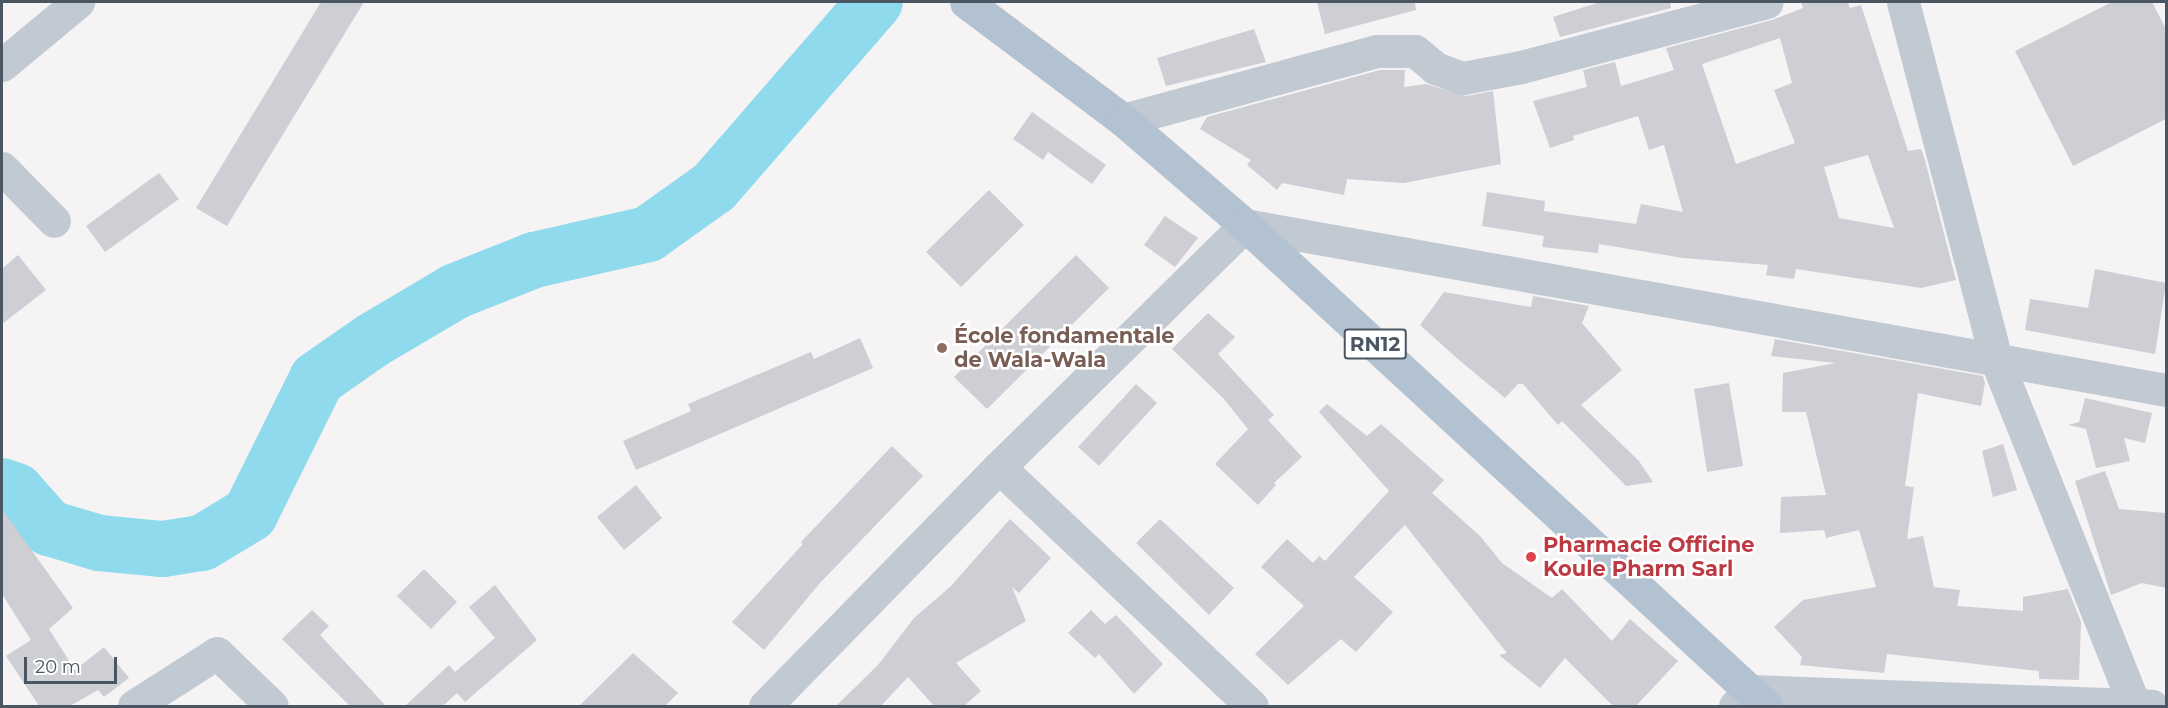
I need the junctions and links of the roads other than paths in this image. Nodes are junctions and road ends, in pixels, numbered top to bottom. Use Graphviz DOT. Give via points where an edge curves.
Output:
graph roads {
  1 [pos="78,2"];
  2 [pos="966,2"];
  3 [pos="1767,2"];
  4 [pos="1903,2"];
  5 [pos="2,65"];
  6 [pos="1124,120"];
  7 [pos="2,168"];
  8 [pos="54,221"];
  9 [pos="1245,225"];
  10 [pos="1996,359"];
  11 [pos="2166,390"];
  12 [pos="999,466"];
  13 [pos="1751,701"];
  14 [pos="134,706"];
  15 [pos="272,706"];
  16 [pos="765,706"];
  17 [pos="1252,706"];
  18 [pos="2141,706"];
  1 -- 5 [label="street"];
  2 -- 6 [label="main road, RN12"];
  3 -- 6 [label="street" via="1521,67 1463,78 1435,68 1415,51 1377,51"];
  4 -- 10 [label="street"];
  6 -- 9 [label="main road, RN12"];
  7 -- 8 [label="street"];
  9 -- 10 [label="street"];
  9 -- 12 [label="street"];
  9 -- 13 [label="main road, RN12"];
  10 -- 11 [label="street"];
  10 -- 18 [label="street"];
  12 -- 16 [label="street"];
  12 -- 17 [label="street"];
  13 -- 18 [label="street"];
  14 -- 15 [label="street" via="217,653"];
}
